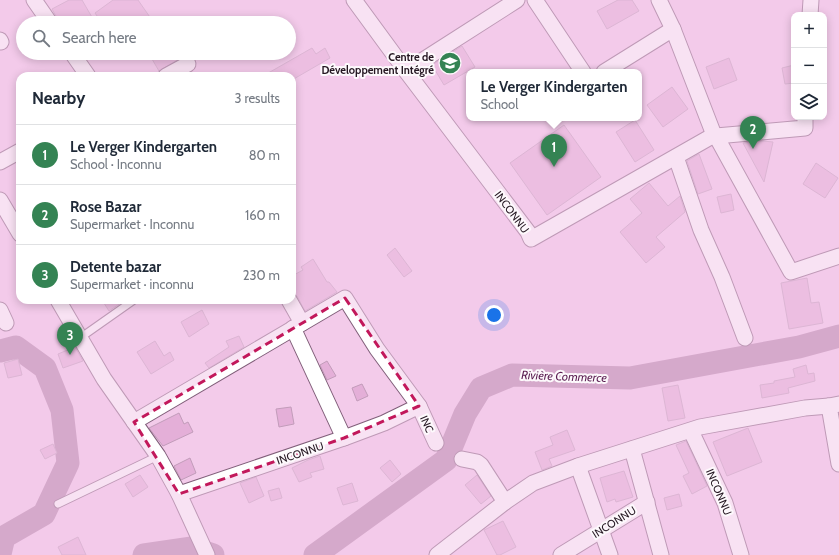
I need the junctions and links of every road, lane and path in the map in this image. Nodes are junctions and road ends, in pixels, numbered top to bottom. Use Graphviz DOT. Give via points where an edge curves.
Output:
graph roads {
  1 [pos="34,0"];
  2 [pos="354,0"];
  3 [pos="517,0"];
  4 [pos="535,0"];
  5 [pos="660,0"];
  6 [pos="811,0"];
  7 [pos="810,12"];
  8 [pos="45,16"];
  9 [pos="672,29"];
  10 [pos="77,60"];
  11 [pos="188,64"];
  12 [pos="581,69"];
  13 [pos="609,69"];
  14 [pos="406,71"];
  15 [pos="85,72"];
  16 [pos="173,72"];
  17 [pos="805,120"];
  18 [pos="715,135"];
  19 [pos="16,153"];
  20 [pos="676,157"];
  21 [pos="0,162"];
  22 [pos="0,200"];
  23 [pos="16,227"];
  24 [pos="839,256"];
  25 [pos="60,304"];
  26 [pos="128,304"];
  27 [pos="290,304"];
  28 [pos="298,326"];
  29 [pos="80,338"];
  30 [pos="745,338"];
  31 [pos="834,405"];
  32 [pos="419,406"];
  33 [pos="134,422"];
  34 [pos="691,431"];
  35 [pos="344,438"];
  36 [pos="436,443"];
  37 [pos="632,449"];
  38 [pos="158,456"];
  39 [pos="462,459"];
  40 [pos="839,464"];
  41 [pos="578,466"];
  42 [pos="179,494"];
  43 [pos="505,502"];
  44 [pos="647,502"];
  45 [pos="58,504"];
  46 [pos="601,531"];
  47 [pos="207,555"];
  48 [pos="437,555"];
  49 [pos="561,555"];
  50 [pos="610,555"];
  51 [pos="661,555"];
  52 [pos="741,555"];
  1 -- 8 [label="street"];
  2 -- 14 [label="street, INCONNU"];
  3 -- 14 [label="street"];
  4 -- 12 [label="street"];
  5 -- 9 [label="street"];
  6 -- 7 [label="street"];
  9 -- 13 [label="street"];
  9 -- 18 [label="street"];
  10 -- 15 [label="street"];
  11 -- 16 [label="street"];
  14 -- 20 [label="street, INCONNU" via="531,239"];
  17 -- 18 [label="street, INCONNU" via="805,128"];
  18 -- 20 [label="street, INCONNU"];
  18 -- 24 [label="street" via="791,272"];
  19 -- 21 [label="street"];
  20 -- 30 [label="street" via="701,230"];
  22 -- 23 [label="street"];
  25 -- 29 [label="street"];
  26 -- 29 [label="lane"];
  27 -- 28 [label="street"];
  28 -- 32 [label="street" via="345,298 377,349"];
  28 -- 33 [label="street"];
  28 -- 35 [label="street"];
  29 -- 33 [label="street"];
  31 -- 34 [label="street" via="722,422"];
  31 -- 40 [label="street"];
  32 -- 35 [label="street, INCONNU"];
  32 -- 36 [label="street, INC"];
  33 -- 38 [label="street"];
  34 -- 37 [label="street"];
  34 -- 52 [label="street, INCONNU" via="725,503"];
  35 -- 42 [label="street, INCONNU"];
  37 -- 41 [label="street"];
  37 -- 44 [label="street, INCONNU"];
  38 -- 42 [label="street"];
  38 -- 45 [label="lane"];
  39 -- 43 [label="street" via="481,465"];
  41 -- 43 [label="street" via="533,483"];
  41 -- 46 [label="street, INCONNU"];
  42 -- 47 [label="street"];
  43 -- 48 [label="street"];
  44 -- 46 [label="street, INCONNU"];
  44 -- 51 [label="street, INCONNU"];
  46 -- 49 [label="street, INCONNU"];
  46 -- 50 [label="street, INCONNU"];
}
